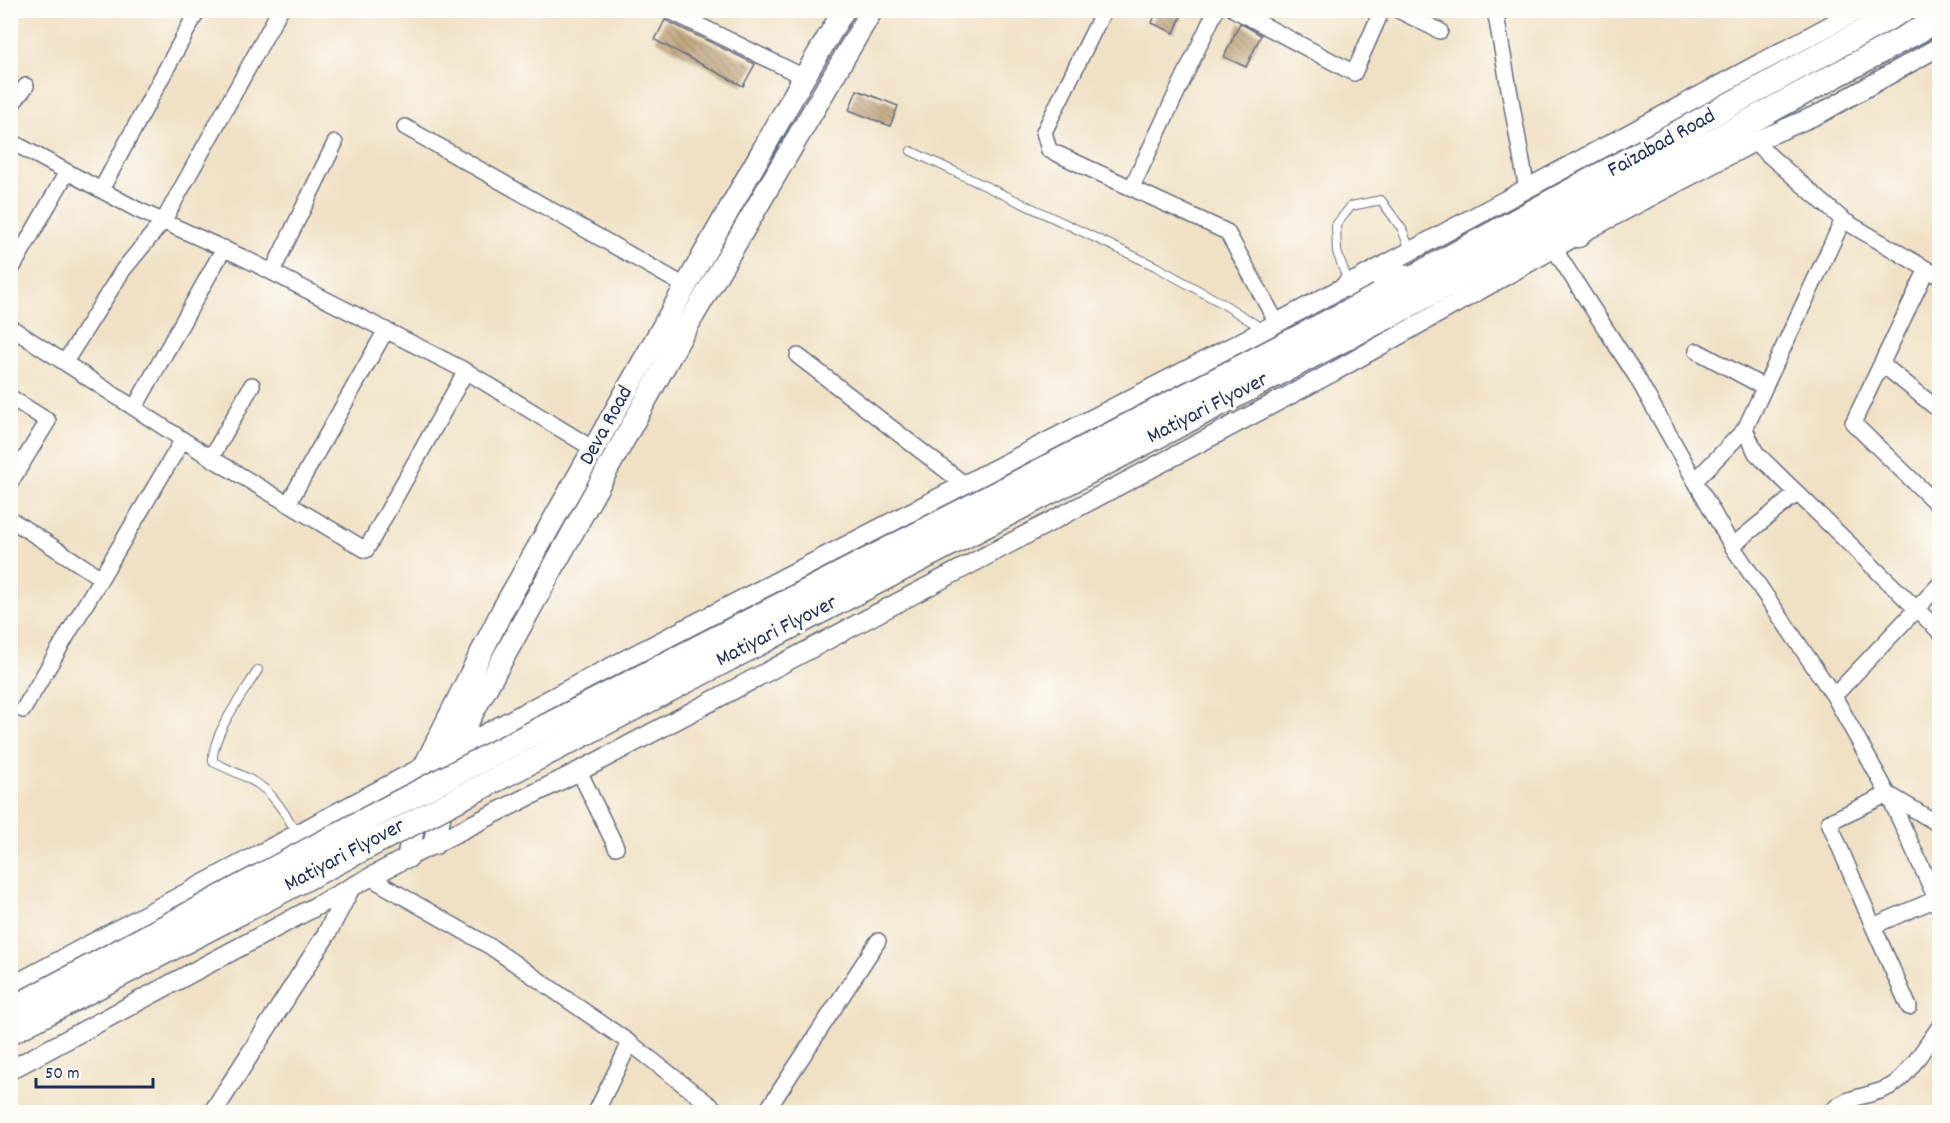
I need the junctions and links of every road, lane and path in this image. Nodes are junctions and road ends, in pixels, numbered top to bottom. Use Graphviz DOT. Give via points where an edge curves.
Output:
graph roads {
  1 [pos="198,10"];
  2 [pos="280,10"];
  3 [pos="668,10"];
  4 [pos="844,10"];
  5 [pos="872,10"];
  6 [pos="1104,10"];
  7 [pos="1216,10"];
  8 [pos="1235,10"];
  9 [pos="1382,10"];
  10 [pos="1398,10"];
  11 [pos="1495,10"];
  12 [pos="1859,10"];
  13 [pos="1903,10"];
  14 [pos="1940,19"];
  15 [pos="1440,31"];
  16 [pos="1940,46"];
  17 [pos="804,77"];
  18 [pos="26,86"];
  19 [pos="10,107"];
  20 [pos="405,127"];
  21 [pos="10,141"];
  22 [pos="1755,142"];
  23 [pos="335,144"];
  24 [pos="911,152"];
  25 [pos="67,172"];
  26 [pos="1132,187"];
  27 [pos="101,190"];
  28 [pos="1527,190"];
  29 [pos="1595,202"];
  30 [pos="164,220"];
  31 [pos="1843,220"];
  32 [pos="1578,235"];
  33 [pos="1548,240"];
  34 [pos="224,248"];
  35 [pos="1415,263"];
  36 [pos="10,272"];
  37 [pos="272,272"];
  38 [pos="1933,273"];
  39 [pos="1349,285"];
  40 [pos="685,286"];
  41 [pos="1386,305"];
  42 [pos="10,327"];
  43 [pos="1270,327"];
  44 [pos="386,330"];
  45 [pos="1697,351"];
  46 [pos="798,356"];
  47 [pos="65,362"];
  48 [pos="1882,364"];
  49 [pos="466,371"];
  50 [pos="252,385"];
  51 [pos="1764,387"];
  52 [pos="10,397"];
  53 [pos="135,407"];
  54 [pos="1940,411"];
  55 [pos="1744,429"];
  56 [pos="182,441"];
  57 [pos="595,450"];
  58 [pos="211,458"];
  59 [pos="1695,481"];
  60 [pos="10,483"];
  61 [pos="964,484"];
  62 [pos="1796,494"];
  63 [pos="288,504"];
  64 [pos="1940,507"];
  65 [pos="10,519"];
  66 [pos="1732,546"];
  67 [pos="101,578"];
  68 [pos="1940,584"];
  69 [pos="1916,609"];
  70 [pos="1940,632"];
  71 [pos="258,670"];
  72 [pos="1834,696"];
  73 [pos="23,710"];
  74 [pos="454,750"];
  75 [pos="426,765"];
  76 [pos="579,771"];
  77 [pos="1888,794"];
  78 [pos="1940,825"];
  79 [pos="297,833"];
  80 [pos="434,844"];
  81 [pos="616,847"];
  82 [pos="408,857"];
  83 [pos="371,878"];
  84 [pos="351,889"];
  85 [pos="1938,903"];
  86 [pos="1873,926"];
  87 [pos="878,940"];
  88 [pos="10,987"];
  89 [pos="1909,1007"];
  90 [pos="10,1010"];
  91 [pos="1940,1026"];
  92 [pos="10,1032"];
  93 [pos="630,1043"];
  94 [pos="10,1070"];
  95 [pos="718,1112"];
  96 [pos="213,1113"];
  97 [pos="596,1113"];
  98 [pos="766,1113"];
  99 [pos="1831,1113"];
  1 -- 27 [label="street"];
  2 -- 30 [label="street"];
  3 -- 17 [label="street"];
  4 -- 17 [label="main road, Deva Road"];
  5 -- 74 [label="main road, Deva Road" via="678,342"];
  6 -- 26 [label="street" via="1044,132 1045,142 1048,150"];
  7 -- 26 [label="street"];
  8 -- 9 [label="street" via="1354,73"];
  10 -- 15 [label="street"];
  11 -- 28 [label="street"];
  12 -- 28 [label="street"];
  13 -- 35 [label="highway, Faizabad Road"];
  14 -- 29 [label="highway, Faizabad Road"];
  16 -- 22 [label="street" via="1821,113"];
  17 -- 40 [label="main road, Deva Road"];
  18 -- 19 [label="street"];
  20 -- 40 [label="street"];
  21 -- 25 [label="street"];
  22 -- 31 [label="street"];
  22 -- 32 [label="street"];
  23 -- 37 [label="street"];
  24 -- 43 [label="lane" via="1155,266"];
  25 -- 27 [label="street"];
  25 -- 36 [label="street"];
  26 -- 43 [label="street" via="1227,232"];
  27 -- 30 [label="street"];
  28 -- 35 [label="street"];
  29 -- 32 [label="highway"];
  29 -- 33 [label="highway, Faizabad Road"];
  30 -- 34 [label="street"];
  30 -- 47 [label="street" via="123,270"];
  31 -- 38 [label="street"];
  31 -- 51 [label="street"];
  32 -- 33 [label="street"];
  33 -- 41 [label="highway, Matiyari Flyover"];
  33 -- 59 [label="street" via="1635,376"];
  33 -- 76 [label="street" via="1335,371"];
  34 -- 37 [label="street"];
  34 -- 53 [label="street"];
  35 -- 39 [label="highway"];
  35 -- 39 [label="lane" via="1402,229 1381,200 1351,206 1336,225 1337,252"];
  35 -- 41 [label="highway, Matiyari Flyover"];
  37 -- 44 [label="street"];
  38 -- 48 [label="street"];
  39 -- 43 [label="street"];
  40 -- 57 [label="main road, Deva Road"];
  41 -- 90 [label="highway, Matiyari Flyover, bridge" via="382,812"];
  41 -- 92 [label="highway, Matiyari Flyover, bridge"];
  42 -- 47 [label="street"];
  43 -- 61 [label="street"];
  44 -- 49 [label="street"];
  44 -- 63 [label="street"];
  45 -- 51 [label="street"];
  46 -- 61 [label="street"];
  47 -- 53 [label="street"];
  48 -- 54 [label="street"];
  48 -- 64 [label="street" via="1853,423"];
  49 -- 57 [label="street"];
  49 -- 63 [label="street" via="366,550"];
  50 -- 58 [label="street"];
  51 -- 55 [label="street"];
  52 -- 60 [label="street" via="48,421"];
  53 -- 56 [label="street"];
  55 -- 59 [label="street"];
  55 -- 62 [label="street" via="1756,453"];
  56 -- 58 [label="street"];
  56 -- 67 [label="street"];
  57 -- 75 [label="main road, Deva Road" via="503,609"];
  58 -- 63 [label="street"];
  59 -- 66 [label="street"];
  61 -- 74 [label="street"];
  62 -- 66 [label="street"];
  62 -- 69 [label="street"];
  65 -- 67 [label="street"];
  66 -- 72 [label="street"];
  67 -- 73 [label="street"];
  68 -- 69 [label="street"];
  69 -- 70 [label="street"];
  69 -- 72 [label="street"];
  71 -- 79 [label="lane" via="229,717 212,752 213,762 263,785 277,799"];
  72 -- 77 [label="street"];
  74 -- 75 [label="street"];
  74 -- 80 [label="main road, Deva Road"];
  75 -- 79 [label="street"];
  75 -- 82 [label="main road, Deva Road"];
  76 -- 80 [label="street"];
  76 -- 81 [label="street"];
  77 -- 78 [label="street"];
  77 -- 85 [label="street"];
  77 -- 86 [label="street" via="1829,822"];
  79 -- 88 [label="street"];
  80 -- 82 [label="street"];
  82 -- 83 [label="street"];
  83 -- 84 [label="street"];
  83 -- 93 [label="street" via="491,947"];
  84 -- 94 [label="street"];
  84 -- 96 [label="street"];
  85 -- 86 [label="street"];
  86 -- 89 [label="street"];
  87 -- 98 [label="street"];
  91 -- 99 [label="street" via="1898,1082 1874,1094 1848,1099"];
  93 -- 95 [label="street"];
  93 -- 97 [label="street"];
}
